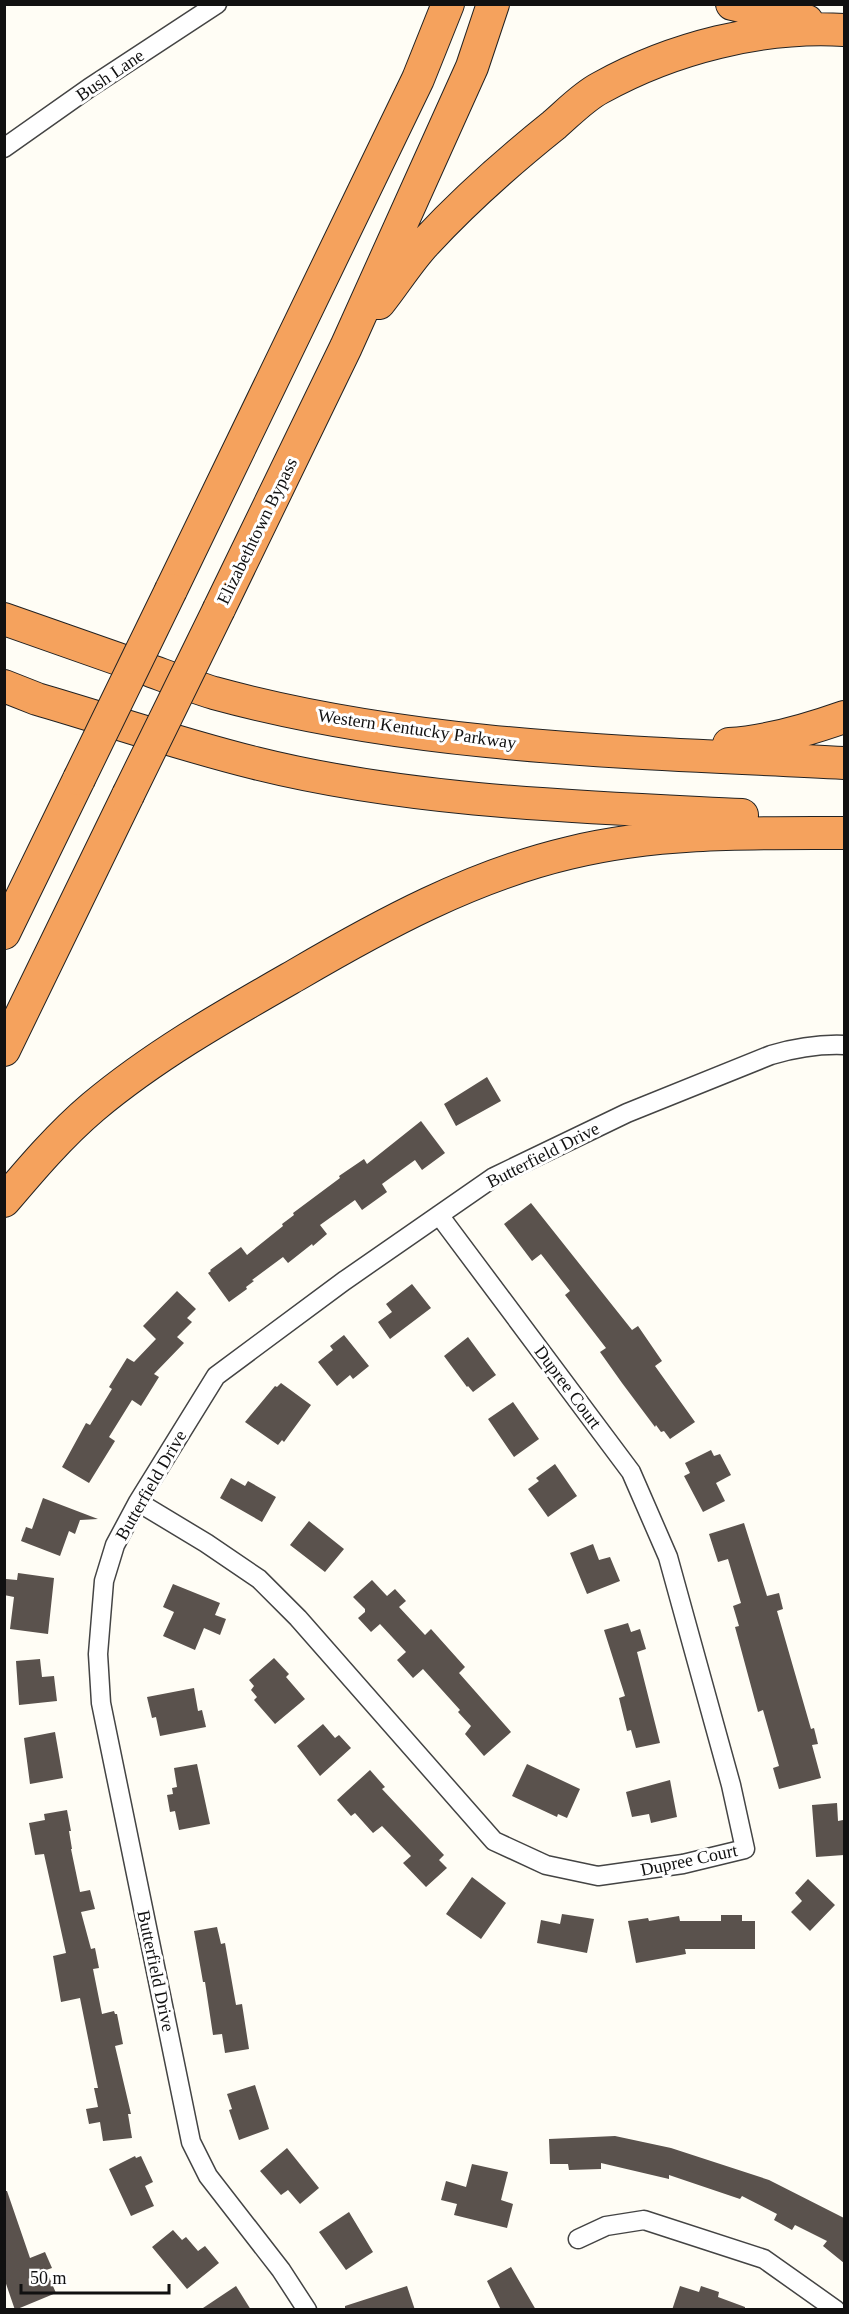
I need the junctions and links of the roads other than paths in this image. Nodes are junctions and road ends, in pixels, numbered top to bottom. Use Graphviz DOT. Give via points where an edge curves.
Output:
graph roads {
  1 [pos="217,4"];
  2 [pos="448,4"];
  3 [pos="493,4"];
  4 [pos="732,4"];
  5 [pos="844,30"];
  6 [pos="4,148"];
  7 [pos="346,347"];
  8 [pos="4,619"];
  9 [pos="4,686"];
  10 [pos="844,717"];
  11 [pos="588,749"];
  12 [pos="844,763"];
  13 [pos="844,821"];
  14 [pos="844,833"];
  15 [pos="4,933"];
  16 [pos="844,1045"];
  17 [pos="4,1050"];
  18 [pos="4,1201"];
  19 [pos="439,1215"];
  20 [pos="138,1502"];
  21 [pos="578,2239"];
  22 [pos="307,2310"];
  23 [pos="836,2310"];
  1 -- 6 [label="street, Bush Lane"];
  2 -- 15 [label="highway, bridge" via="418,79"];
  3 -- 7 [label="highway, Elizabethtown Bypass" via="472,67"];
  4 -- 5 [label="highway"];
  5 -- 7 [label="highway" via="817,28 749,36 681,51 598,89 536,139 424,243"];
  7 -- 17 [label="highway, Elizabethtown Bypass, bridge"];
  8 -- 11 [label="highway, Western Kentucky Parkway" via="213,692 291,711 446,736"];
  9 -- 13 [label="highway" via="255,763 331,778 553,805"];
  10 -- 11 [label="highway" via="743,743"];
  11 -- 12 [label="highway, Western Kentucky Parkway"];
  14 -- 18 [label="highway" via="701,835 636,841 571,852 507,870 444,896 322,959 146,1066 92,1108 44,1154"];
  16 -- 19 [label="street, Butterfield Drive" via="815,1045 771,1055 627,1113 494,1176"];
  19 -- 20 [label="street, Butterfield Drive" via="216,1376"];
  19 -- 20 [label="street, Dupree Court" via="632,1472 668,1557 746,1849 683,1864 598,1876 546,1865 494,1841 259,1579"];
  20 -- 22 [label="street, Butterfield Drive" via="115,1545 104,1581 98,1654 101,1703 129,1846 191,2142 208,2176"];
  21 -- 23 [label="street" via="606,2226 644,2220 764,2259"];
}
